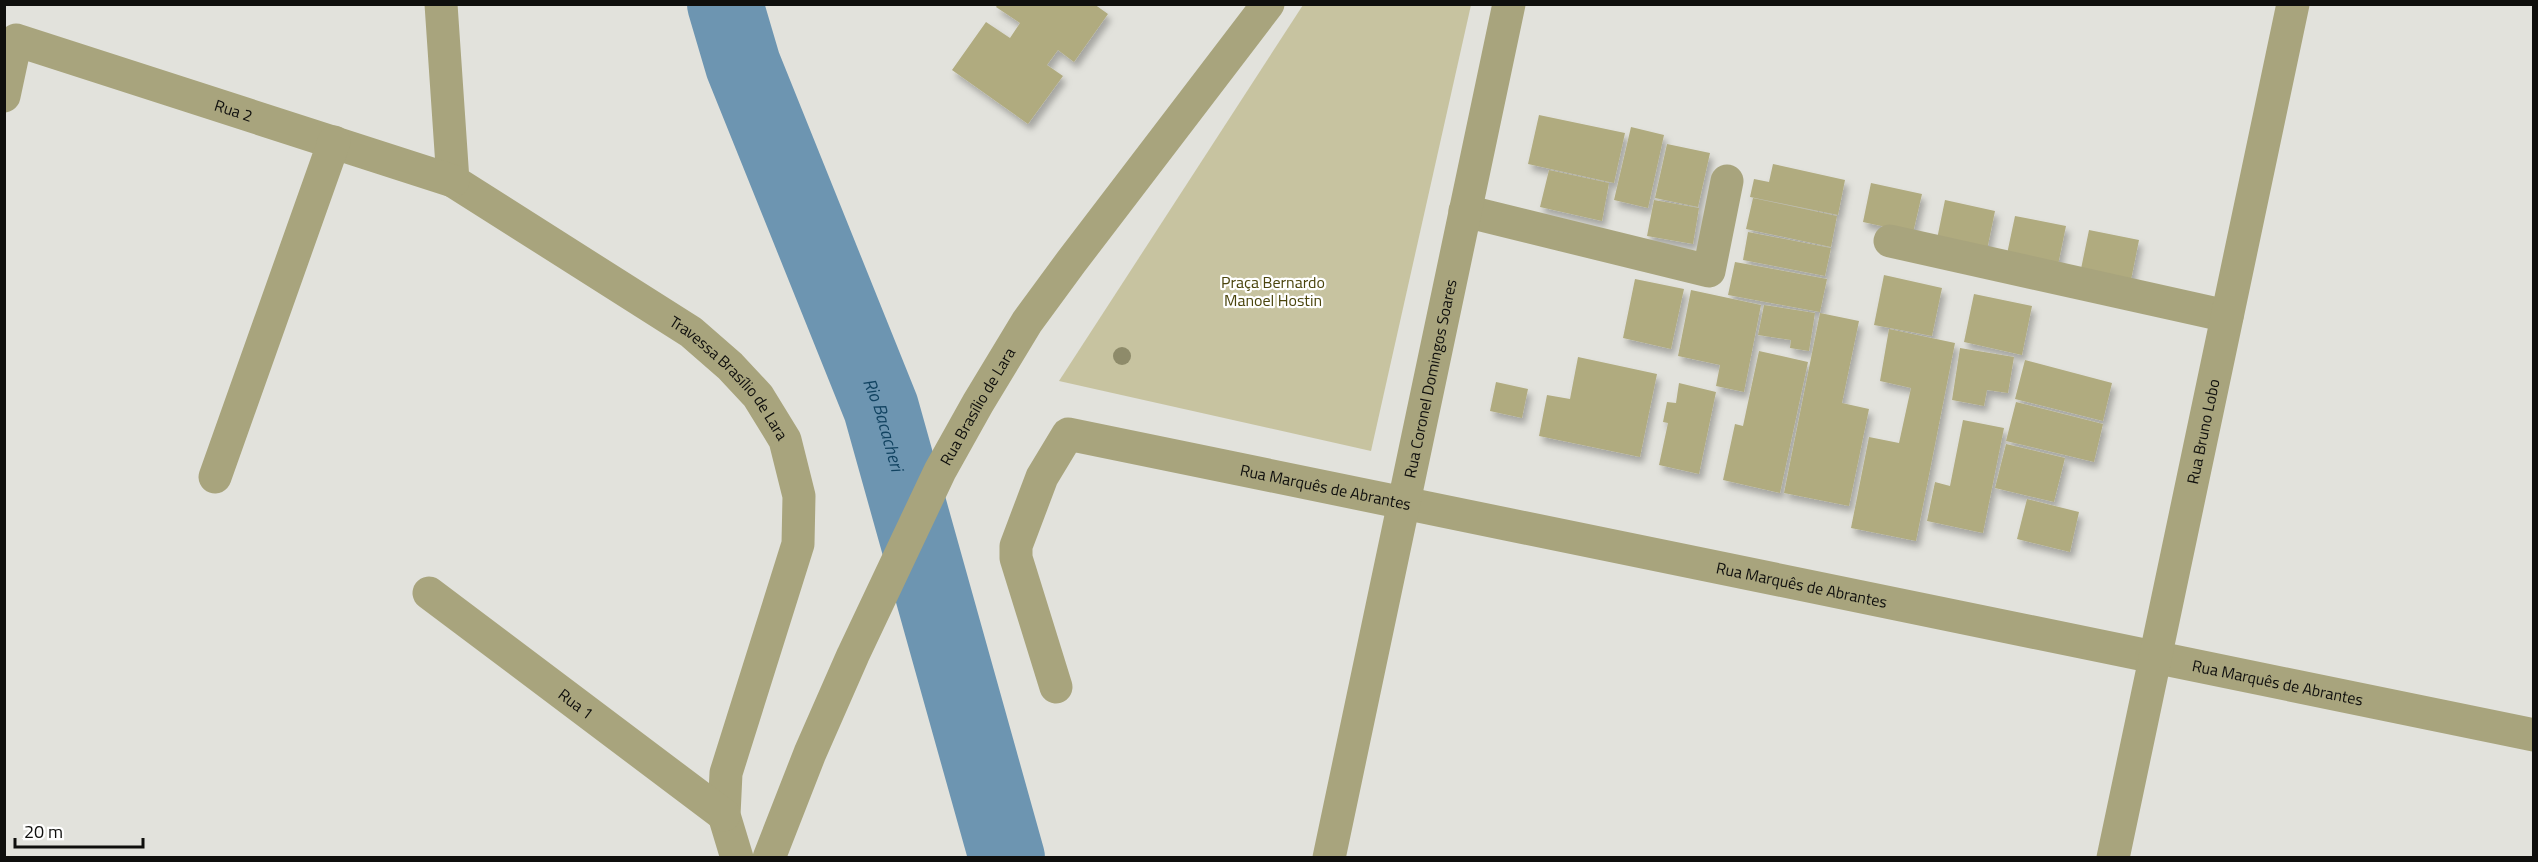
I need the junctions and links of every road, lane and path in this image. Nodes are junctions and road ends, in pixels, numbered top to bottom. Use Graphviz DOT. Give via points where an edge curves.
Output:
graph roads {
  1 [pos="441,4"];
  2 [pos="1268,4"];
  3 [pos="1509,4"];
  4 [pos="2293,4"];
  5 [pos="4,96"];
  6 [pos="334,142"];
  7 [pos="453,181"];
  8 [pos="1727,181"];
  9 [pos="1465,212"];
  10 [pos="1890,241"];
  11 [pos="2227,316"];
  12 [pos="215,477"];
  13 [pos="1404,503"];
  14 [pos="429,593"];
  15 [pos="2155,657"];
  16 [pos="1056,687"];
  17 [pos="2534,735"];
  18 [pos="724,815"];
  19 [pos="736,858"];
  20 [pos="769,858"];
  21 [pos="1329,858"];
  22 [pos="2113,858"];
  1 -- 7 [label="street"];
  2 -- 20 [label="street, Rua Brasílio de Lara" via="1027,322 978,404 940,471 853,655"];
  3 -- 9 [label="street, Rua Coronel Domingos Soares"];
  4 -- 11 [label="street, Rua Bruno Lobo"];
  5 -- 6 [label="street, Rua 2" via="16,40"];
  6 -- 7 [label="street, Rua 2"];
  6 -- 12 [label="street"];
  7 -- 18 [label="street, Travessa Brasílio de Lara" via="691,333 758,396 785,440 799,496 798,544 726,773"];
  8 -- 9 [label="street" via="1709,271"];
  9 -- 13 [label="street, Rua Coronel Domingos Soares"];
  10 -- 11 [label="street"];
  11 -- 15 [label="street, Rua Bruno Lobo"];
  13 -- 15 [label="street, Rua Marquês de Abrantes"];
  13 -- 16 [label="street, Rua Marquês de Abrantes" via="1068,434 1042,477 1016,546 1016,558"];
  13 -- 21 [label="street, Rua Coronel Domingos Soares"];
  14 -- 18 [label="street, Rua 1"];
  15 -- 17 [label="street, Rua Marquês de Abrantes"];
  15 -- 22 [label="street, Rua Bruno Lobo"];
  18 -- 19 [label="street, Travessa Brasílio de Lara"];
}
